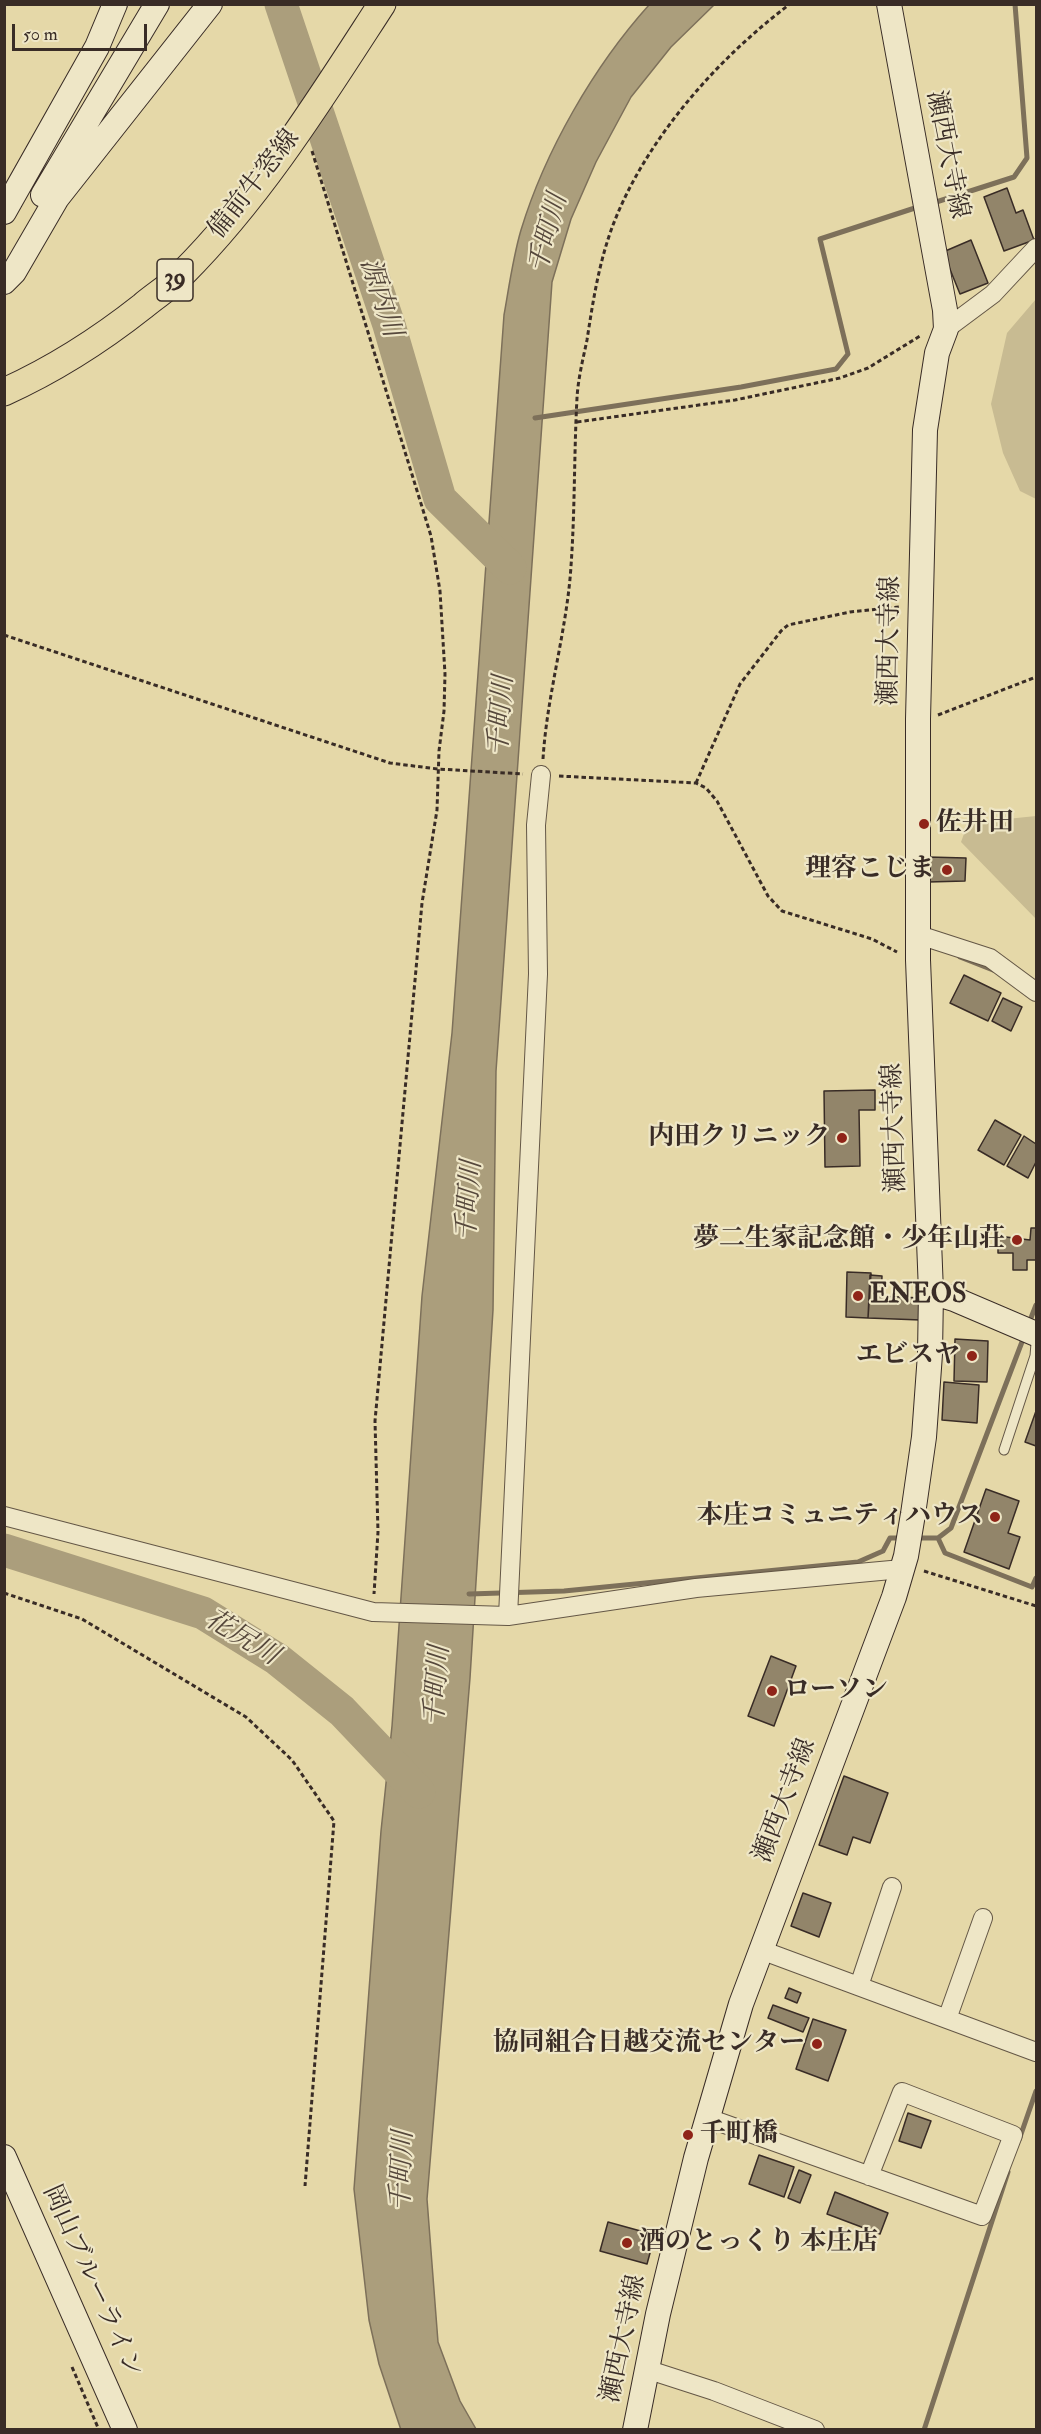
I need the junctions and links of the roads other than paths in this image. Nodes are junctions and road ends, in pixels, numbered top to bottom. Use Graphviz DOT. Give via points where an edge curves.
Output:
graph roads {
  1 [pos="115,4"];
  2 [pos="157,4"];
  3 [pos="210,4"];
  4 [pos="382,4"];
  5 [pos="889,4"];
  6 [pos="4,212"];
  7 [pos="1036,248"];
  8 [pos="4,260"];
  9 [pos="4,282"];
  10 [pos="946,329"];
  11 [pos="4,392"];
  12 [pos="533,774"];
  13 [pos="919,935"];
  14 [pos="1036,992"];
  15 [pos="931,1292"];
  16 [pos="1031,1334"];
  17 [pos="1004,1450"];
  18 [pos="4,1516"];
  19 [pos="904,1563"];
  20 [pos="508,1616"];
  21 [pos="892,1887"];
  22 [pos="983,1918"];
  23 [pos="761,1950"];
  24 [pos="859,1986"];
  25 [pos="947,2019"];
  26 [pos="1036,2052"];
  27 [pos="708,2118"];
  28 [pos="4,2157"];
  29 [pos="869,2176"];
  30 [pos="4,2181"];
  31 [pos="649,2370"];
  32 [pos="115,2430"];
  33 [pos="125,2430"];
  34 [pos="636,2430"];
  35 [pos="815,2430"];
  1 -- 6 [label="main road" via="97,47"];
  2 -- 8 [label="main road"];
  3 -- 9 [label="main road" via="57,198 15,272"];
  4 -- 11 [label="main road, 備前牛窓線 / 39" via="308,117 234,217 181,276 106,334 43,374"];
  5 -- 10 [label="main road, 瀬西大寺線"];
  7 -- 10 [label="street" via="993,294"];
  10 -- 13 [label="main road, 瀬西大寺線" via="928,399 918,720"];
  12 -- 20 [label="street" via="538,974"];
  13 -- 14 [label="street" via="990,958"];
  13 -- 15 [label="main road, 瀬西大寺線"];
  15 -- 16 [label="main road"];
  15 -- 19 [label="main road, 瀬西大寺線" via="926,1413"];
  16 -- 17 [label="lane" via="1035,1356"];
  18 -- 20 [label="street" via="380,1613"];
  19 -- 20 [label="street"];
  19 -- 23 [label="main road, 瀬西大寺線"];
  21 -- 24 [label="street"];
  22 -- 25 [label="street"];
  23 -- 24 [label="street"];
  23 -- 27 [label="main road, 瀬西大寺線"];
  24 -- 25 [label="street"];
  25 -- 26 [label="street"];
  27 -- 29 [label="street"];
  27 -- 31 [label="main road, 瀬西大寺線" via="658,2314"];
  28 -- 33 [label="main road, 岡山ブルーライン"];
  29 -- 29 [label="street" via="982,2216 1013,2135 902,2092"];
  30 -- 32 [label="street"];
  31 -- 34 [label="main road, 瀬西大寺線"];
  31 -- 35 [label="street"];
}
